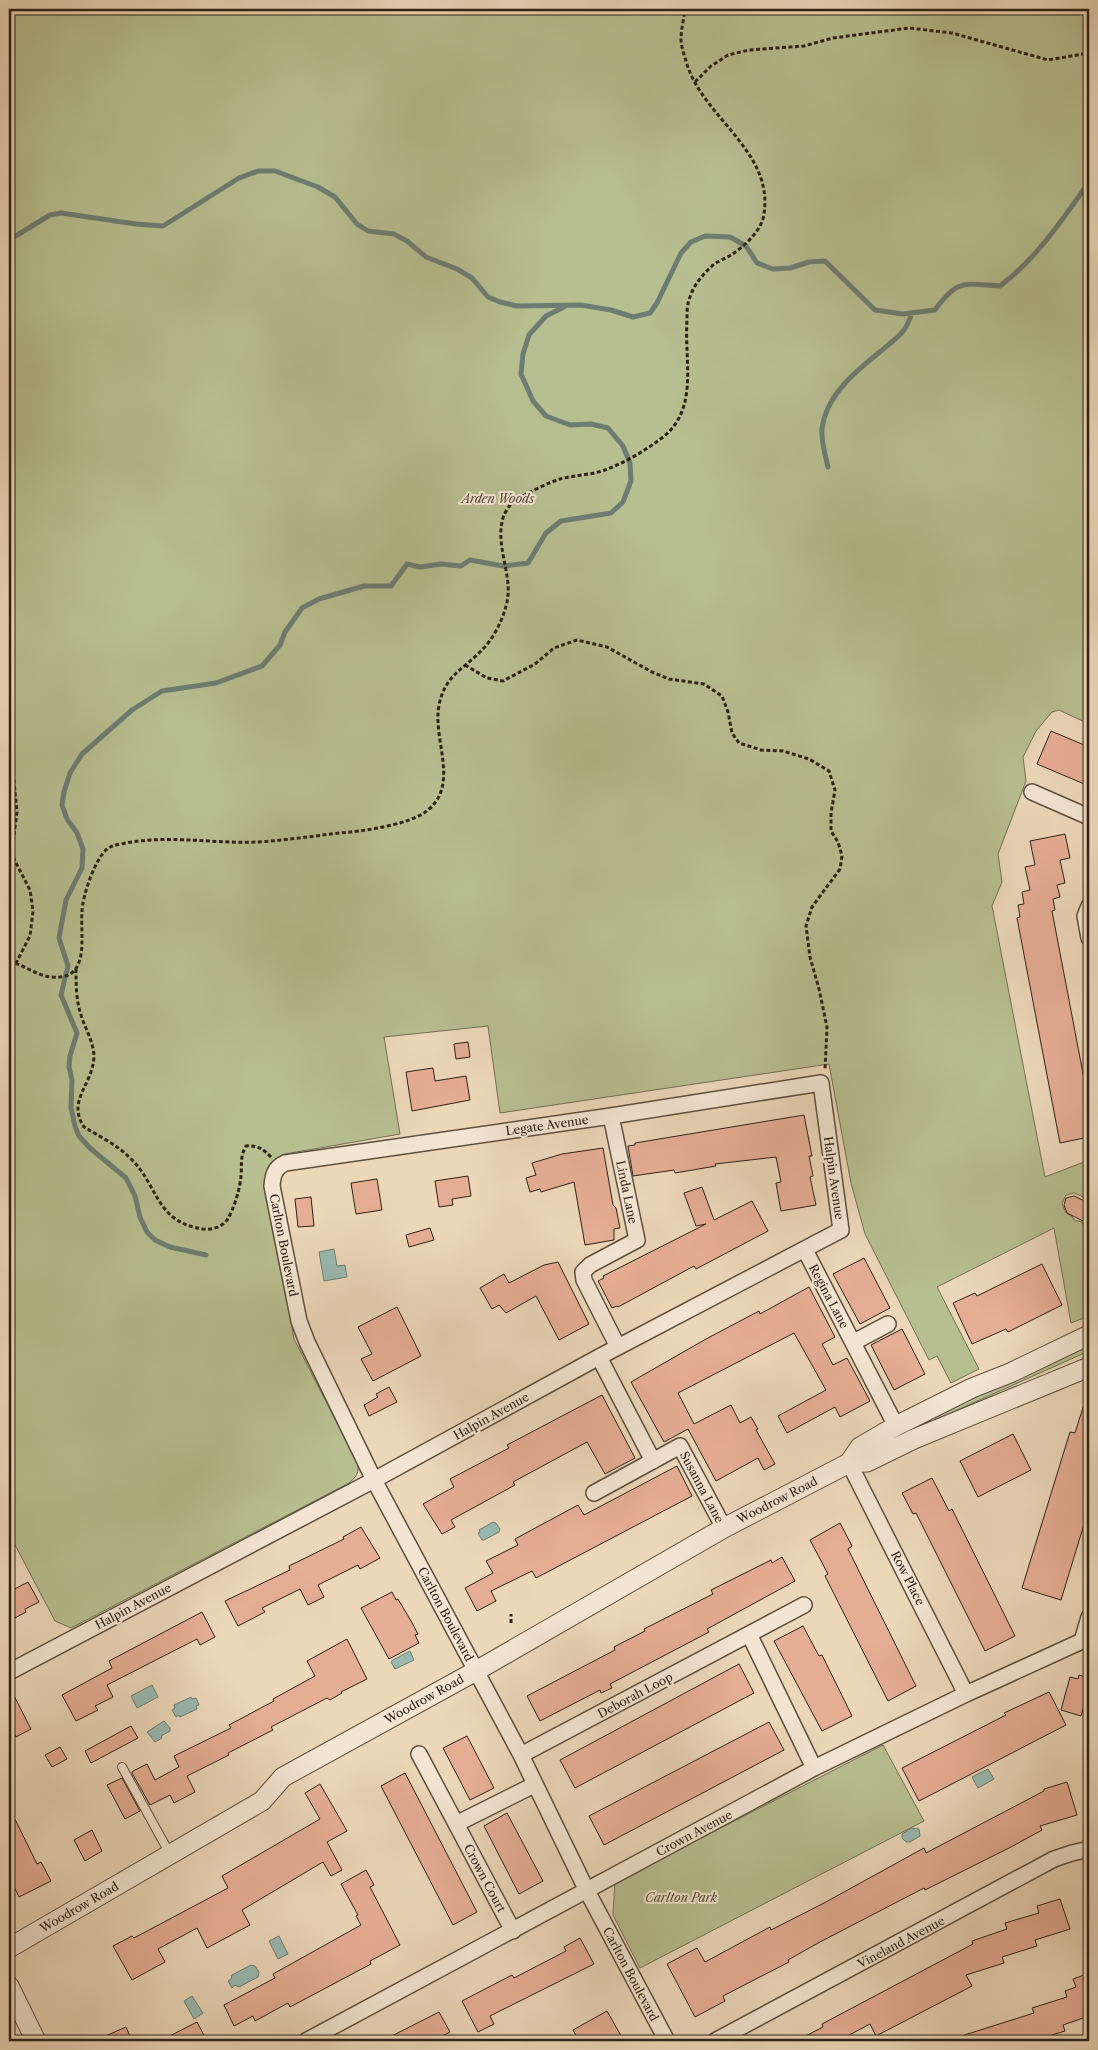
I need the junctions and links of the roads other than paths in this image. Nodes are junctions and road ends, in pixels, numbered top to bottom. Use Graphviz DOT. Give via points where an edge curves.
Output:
graph roads {
  1 [pos="1032,792"];
  2 [pos="1089,817"];
  3 [pos="1089,906"];
  4 [pos="1089,938"];
  5 [pos="823,1076"];
  6 [pos="611,1116"];
  7 [pos="277,1168"];
  8 [pos="805,1250"];
  9 [pos="888,1324"];
  10 [pos="1089,1335"];
  11 [pos="854,1342"];
  12 [pos="618,1347"];
  13 [pos="599,1357"];
  14 [pos="1089,1367"];
  15 [pos="896,1426"];
  16 [pos="653,1461"];
  17 [pos="849,1463"];
  18 [pos="374,1480"];
  19 [pos="594,1492"];
  20 [pos="724,1528"];
  21 [pos="804,1605"];
  22 [pos="1089,1617"];
  23 [pos="750,1636"];
  24 [pos="1086,1642"];
  25 [pos="476,1671"];
  26 [pos="9,1672"];
  27 [pos="966,1694"];
  28 [pos="419,1754"];
  29 [pos="521,1755"];
  30 [pos="122,1767"];
  31 [pos="814,1768"];
  32 [pos="534,1785"];
  33 [pos="456,1824"];
  34 [pos="1089,1849"];
  35 [pos="170,1854"];
  36 [pos="587,1891"];
  37 [pos="513,1931"];
  38 [pos="9,1948"];
  39 [pos="9,1986"];
  40 [pos="36,2041"];
  41 [pos="306,2041"];
  42 [pos="667,2041"];
  43 [pos="715,2041"];
  1 -- 2 [label="street"];
  3 -- 4 [label="street" via="1085,916"];
  5 -- 6 [label="street, Legate Avenue"];
  5 -- 8 [label="street, Halpin Avenue" via="841,1230"];
  6 -- 7 [label="street, Legate Avenue" via="295,1162"];
  6 -- 12 [label="street, Linda Lane" via="637,1240 583,1272"];
  7 -- 18 [label="street, Carlton Boulevard" via="272,1186 299,1321"];
  8 -- 11 [label="street, Regina Lane"];
  8 -- 12 [label="street, Halpin Avenue"];
  9 -- 11 [label="street, Regina Lane"];
  10 -- 15 [label="street, Woodrow Road"];
  11 -- 15 [label="street, Regina Lane"];
  12 -- 13 [label="street, Halpin Avenue"];
  13 -- 16 [label="street"];
  13 -- 18 [label="street, Halpin Avenue"];
  14 -- 17 [label="street, Woodrow Road" via="914,1439 867,1462"];
  15 -- 17 [label="street, Woodrow Road" via="860,1447"];
  16 -- 19 [label="street, Susanna Lane"];
  16 -- 20 [label="street, Susanna Lane" via="680,1446"];
  17 -- 20 [label="street, Woodrow Road"];
  17 -- 27 [label="street, Row Place"];
  18 -- 25 [label="street, Carlton Boulevard"];
  18 -- 26 [label="street, Halpin Avenue"];
  20 -- 25 [label="street, Woodrow Road"];
  21 -- 23 [label="street, Deborah Loop"];
  22 -- 24 [label="street"];
  23 -- 29 [label="street, Deborah Loop"];
  23 -- 31 [label="street"];
  24 -- 27 [label="street, Crown Avenue"];
  25 -- 29 [label="street, Carlton Boulevard"];
  25 -- 35 [label="street, Woodrow Road" via="283,1777 262,1800"];
  27 -- 31 [label="street, Crown Avenue"];
  28 -- 33 [label="street, Crown Court"];
  29 -- 32 [label="street, Carlton Boulevard"];
  30 -- 35 [label="lane"];
  31 -- 36 [label="street, Crown Avenue"];
  32 -- 33 [label="street"];
  32 -- 36 [label="street, Carlton Boulevard"];
  33 -- 37 [label="street, Crown Court"];
  34 -- 43 [label="street, Vineland Avenue" via="1054,1860"];
  35 -- 38 [label="street, Woodrow Road"];
  36 -- 37 [label="street, Crown Avenue"];
  36 -- 42 [label="street, Carlton Boulevard"];
  37 -- 41 [label="street, Crown Avenue"];
  39 -- 40 [label="street"];
}
